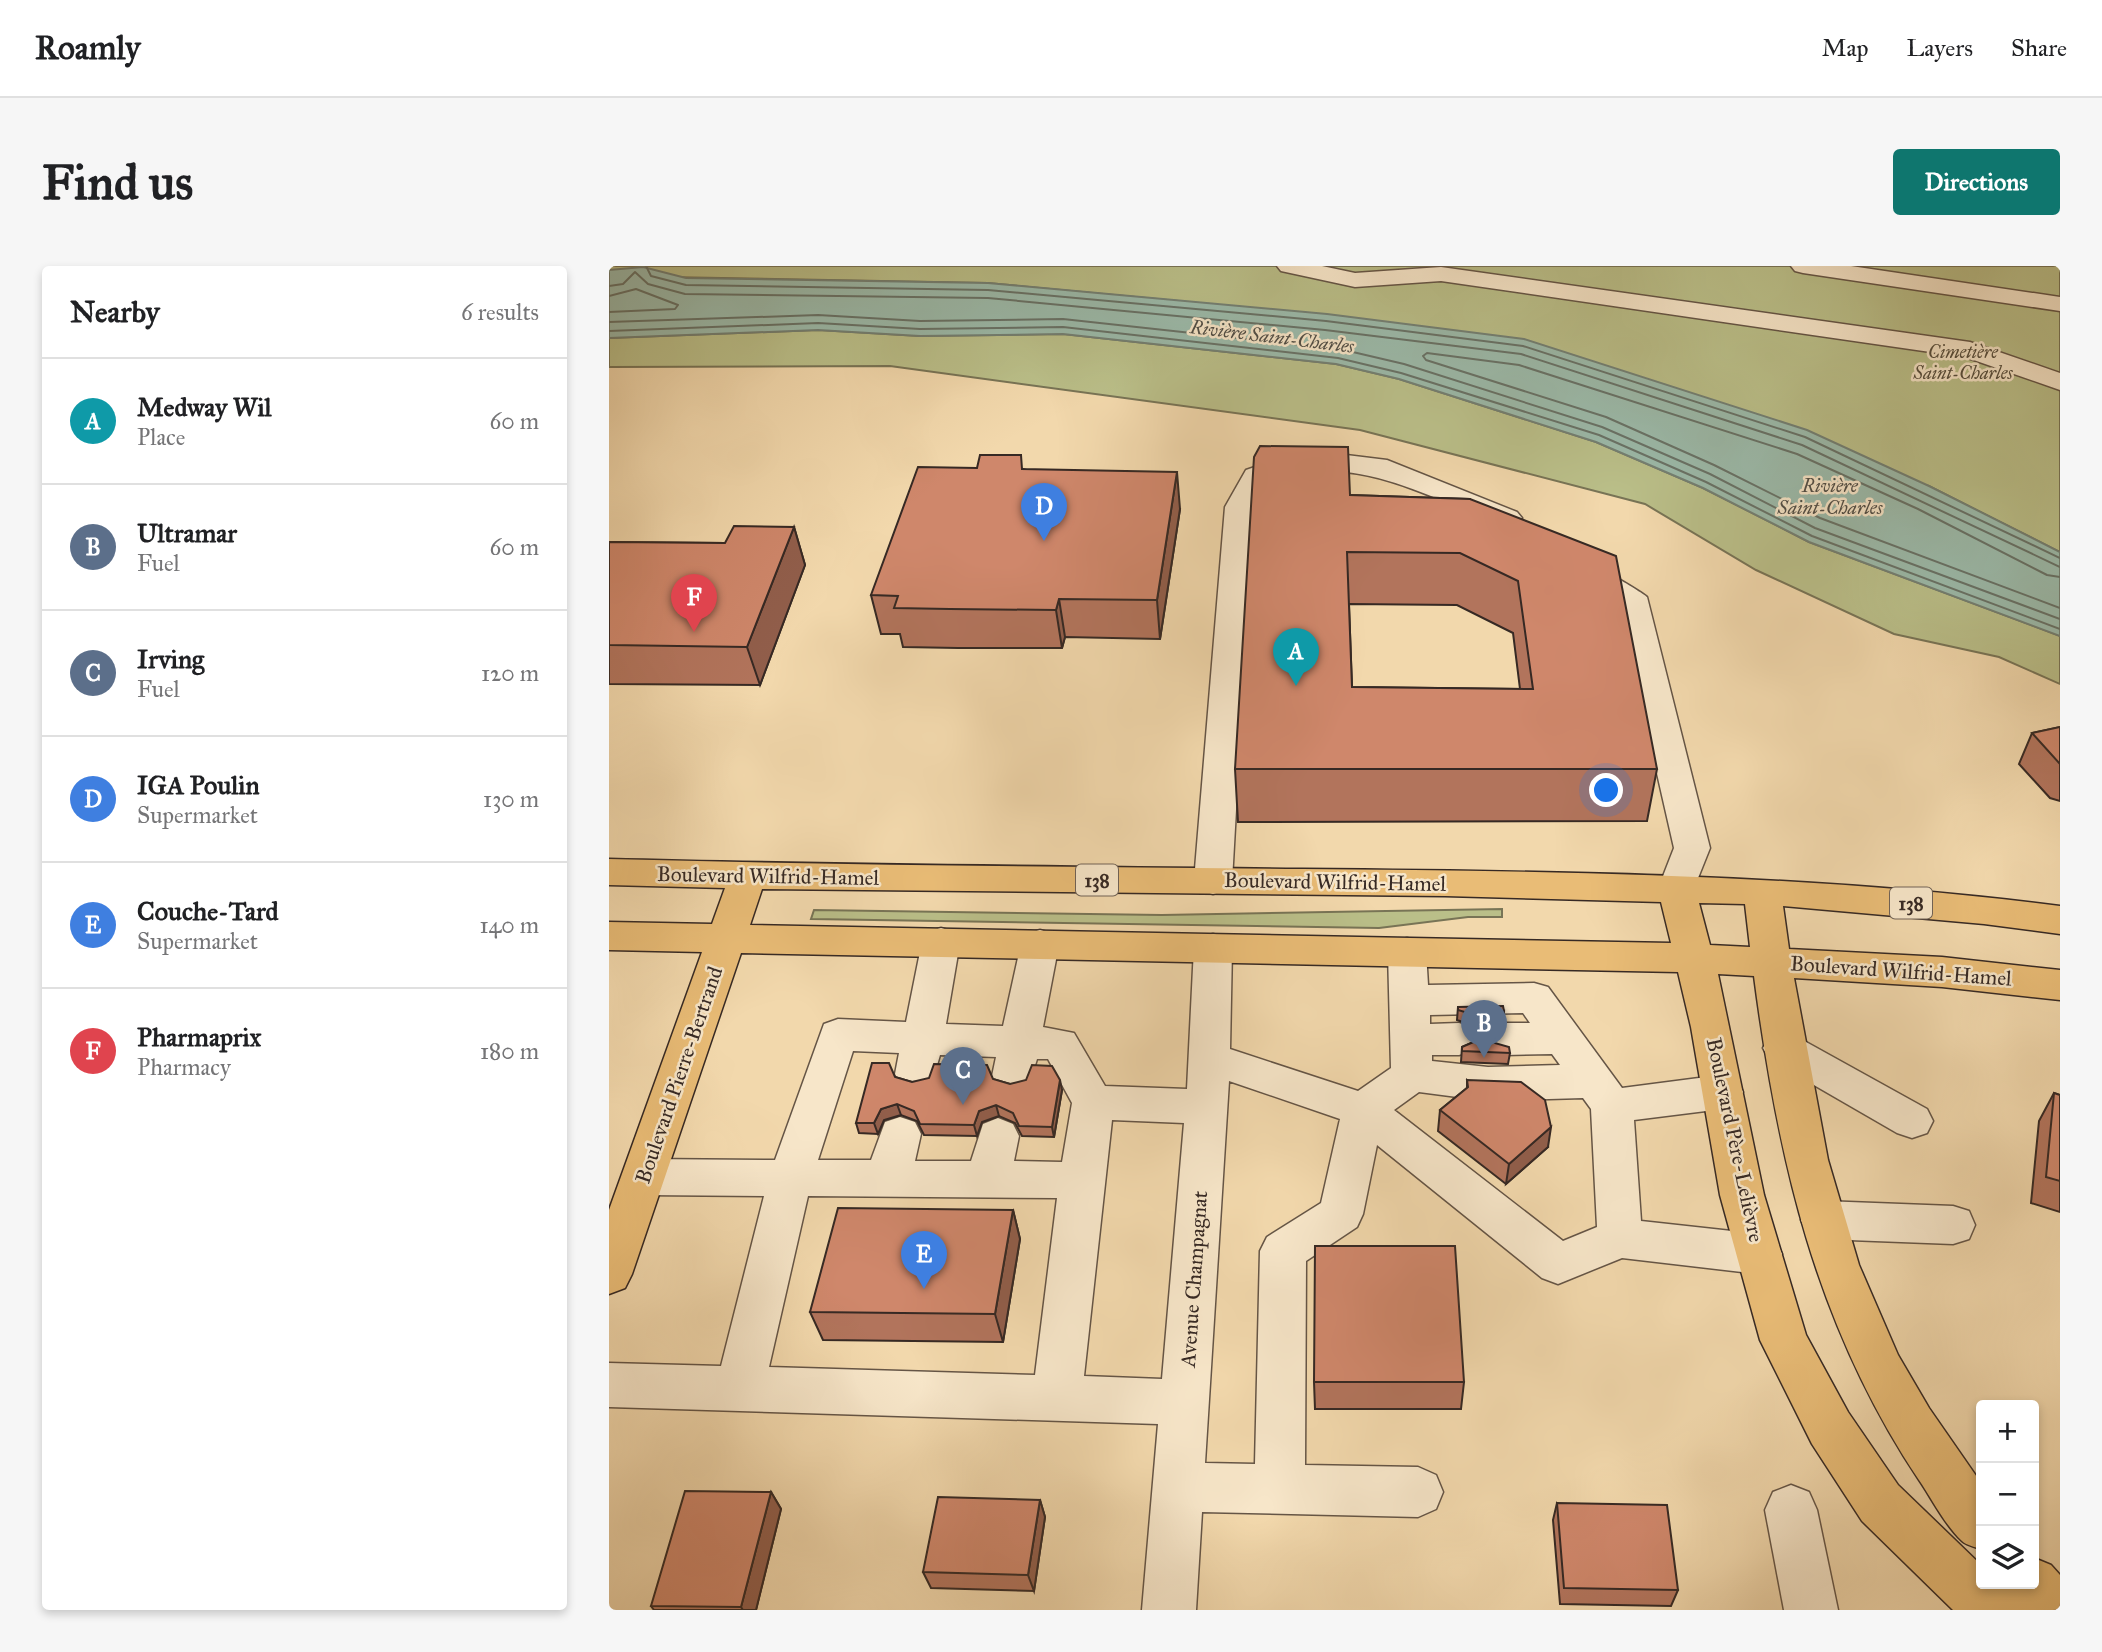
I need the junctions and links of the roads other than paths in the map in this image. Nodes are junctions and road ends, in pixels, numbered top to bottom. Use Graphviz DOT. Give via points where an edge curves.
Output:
graph roads {
  1 [pos="1289,266"];
  2 [pos="1803,266"];
  3 [pos="2060,304"];
  4 [pos="2060,382"];
  5 [pos="609,872"];
  6 [pos="748,876"];
  7 [pos="1213,881"];
  8 [pos="1677,888"];
  9 [pos="1762,891"];
  10 [pos="2060,920"];
  11 [pos="609,936"];
  12 [pos="725,938"];
  13 [pos="941,942"];
  14 [pos="1040,944"];
  15 [pos="1213,948"];
  16 [pos="1407,952"];
  17 [pos="1692,958"];
  18 [pos="1772,962"];
  19 [pos="2060,985"];
  20 [pos="1411,1038"];
  21 [pos="1563,1038"];
  22 [pos="1459,1039"];
  23 [pos="1505,1039"];
  24 [pos="1783,1048"];
  25 [pos="919,1057"];
  26 [pos="1209,1058"];
  27 [pos="1017,1059"];
  28 [pos="1722,1092"];
  29 [pos="1603,1094"];
  30 [pos="1093,1102"];
  31 [pos="1207,1107"];
  32 [pos="1363,1110"];
  33 [pos="1912,1121"];
  34 [pos="899,1134"];
  35 [pos="998,1136"];
  36 [pos="643,1177"];
  37 [pos="888,1178"];
  38 [pos="790,1180"];
  39 [pos="989,1180"];
  40 [pos="1081,1180"];
  41 [pos="1823,1220"];
  42 [pos="1953,1225"];
  43 [pos="1620,1238"];
  44 [pos="1759,1254"];
  45 [pos="609,1274"];
  46 [pos="609,1385"];
  47 [pos="740,1389"];
  48 [pos="1057,1398"];
  49 [pos="1185,1402"];
  50 [pos="1178,1487"];
  51 [pos="1280,1489"];
  52 [pos="1418,1492"];
  53 [pos="1791,1510"];
  54 [pos="1976,1516"];
  55 [pos="2037,1589"];
  56 [pos="1169,1610"];
  57 [pos="1811,1610"];
  58 [pos="1995,1610"];
  59 [pos="2056,1610"];
  1 -- 4 [label="street" via="1355,280 1441,274 1970,350"];
  2 -- 3 [label="street"];
  5 -- 6 [label="main road, Boulevard Wilfrid-Hamel / 138"];
  6 -- 7 [label="main road, Boulevard Wilfrid-Hamel / 138"];
  6 -- 12 [label="main road, Boulevard Pierre-Bertrand"];
  7 -- 8 [label="main road, Boulevard Wilfrid-Hamel / 138"];
  7 -- 8 [label="street" via="1238,507 1256,476 1284,465 1330,461 1377,466 1548,535 1585,573 1632,597 1692,848"];
  8 -- 9 [label="main road, Boulevard Wilfrid-Hamel / 138"];
  8 -- 17 [label="main road, Boulevard Père-Lelièvre"];
  9 -- 10 [label="main road, Boulevard Wilfrid-Hamel / 138"];
  9 -- 18 [label="main road"];
  11 -- 12 [label="main road, Boulevard Wilfrid-Hamel"];
  12 -- 13 [label="main road, Boulevard Wilfrid-Hamel"];
  12 -- 36 [label="main road, Boulevard Pierre-Bertrand"];
  13 -- 14 [label="main road, Boulevard Wilfrid-Hamel"];
  13 -- 25 [label="street"];
  14 -- 15 [label="main road, Boulevard Wilfrid-Hamel"];
  14 -- 27 [label="street"];
  15 -- 16 [label="main road, Boulevard Wilfrid-Hamel"];
  15 -- 26 [label="street, Avenue Champagnat"];
  16 -- 17 [label="main road, Boulevard Wilfrid-Hamel"];
  16 -- 20 [label="street"];
  17 -- 18 [label="main road, Boulevard Wilfrid-Hamel"];
  17 -- 28 [label="main road, Boulevard Père-Lelièvre"];
  18 -- 19 [label="main road, Boulevard Wilfrid-Hamel" via="1942,972"];
  18 -- 24 [label="main road"];
  20 -- 21 [label="street" via="1534,998"];
  20 -- 22 [label="street"];
  20 -- 29 [label="street" via="1488,1084"];
  20 -- 32 [label="street"];
  21 -- 23 [label="street"];
  21 -- 29 [label="street"];
  24 -- 33 [label="street"];
  24 -- 41 [label="main road"];
  25 -- 27 [label="street"];
  25 -- 38 [label="street" via="838,1035"];
  26 -- 31 [label="street, Avenue Champagnat"];
  26 -- 32 [label="street"];
  27 -- 30 [label="street" via="1060,1044"];
  28 -- 29 [label="street"];
  28 -- 44 [label="main road, Boulevard Père-Lelièvre"];
  29 -- 43 [label="street"];
  30 -- 31 [label="street"];
  30 -- 40 [label="street"];
  31 -- 49 [label="street, Avenue Champagnat"];
  32 -- 43 [label="street" via="1558,1264"];
  32 -- 51 [label="street" via="1342,1214 1283,1251"];
  34 -- 37 [label="street"];
  35 -- 39 [label="street"];
  36 -- 38 [label="street"];
  36 -- 45 [label="main road, Boulevard Pierre-Bertrand"];
  37 -- 38 [label="street"];
  37 -- 39 [label="street"];
  38 -- 47 [label="street"];
  39 -- 40 [label="street"];
  40 -- 48 [label="street"];
  41 -- 42 [label="street"];
  41 -- 54 [label="main road" via="1851,1306 1883,1375"];
  43 -- 44 [label="street"];
  44 -- 58 [label="main road, Boulevard Père-Lelièvre" via="1784,1340 1837,1439 1880,1503"];
  46 -- 47 [label="street"];
  47 -- 48 [label="street"];
  48 -- 49 [label="street"];
  49 -- 50 [label="street, Avenue Champagnat"];
  50 -- 51 [label="street"];
  50 -- 56 [label="street, Avenue Champagnat"];
  51 -- 52 [label="street"];
  53 -- 57 [label="street"];
  55 -- 59 [label="main road"];
}
